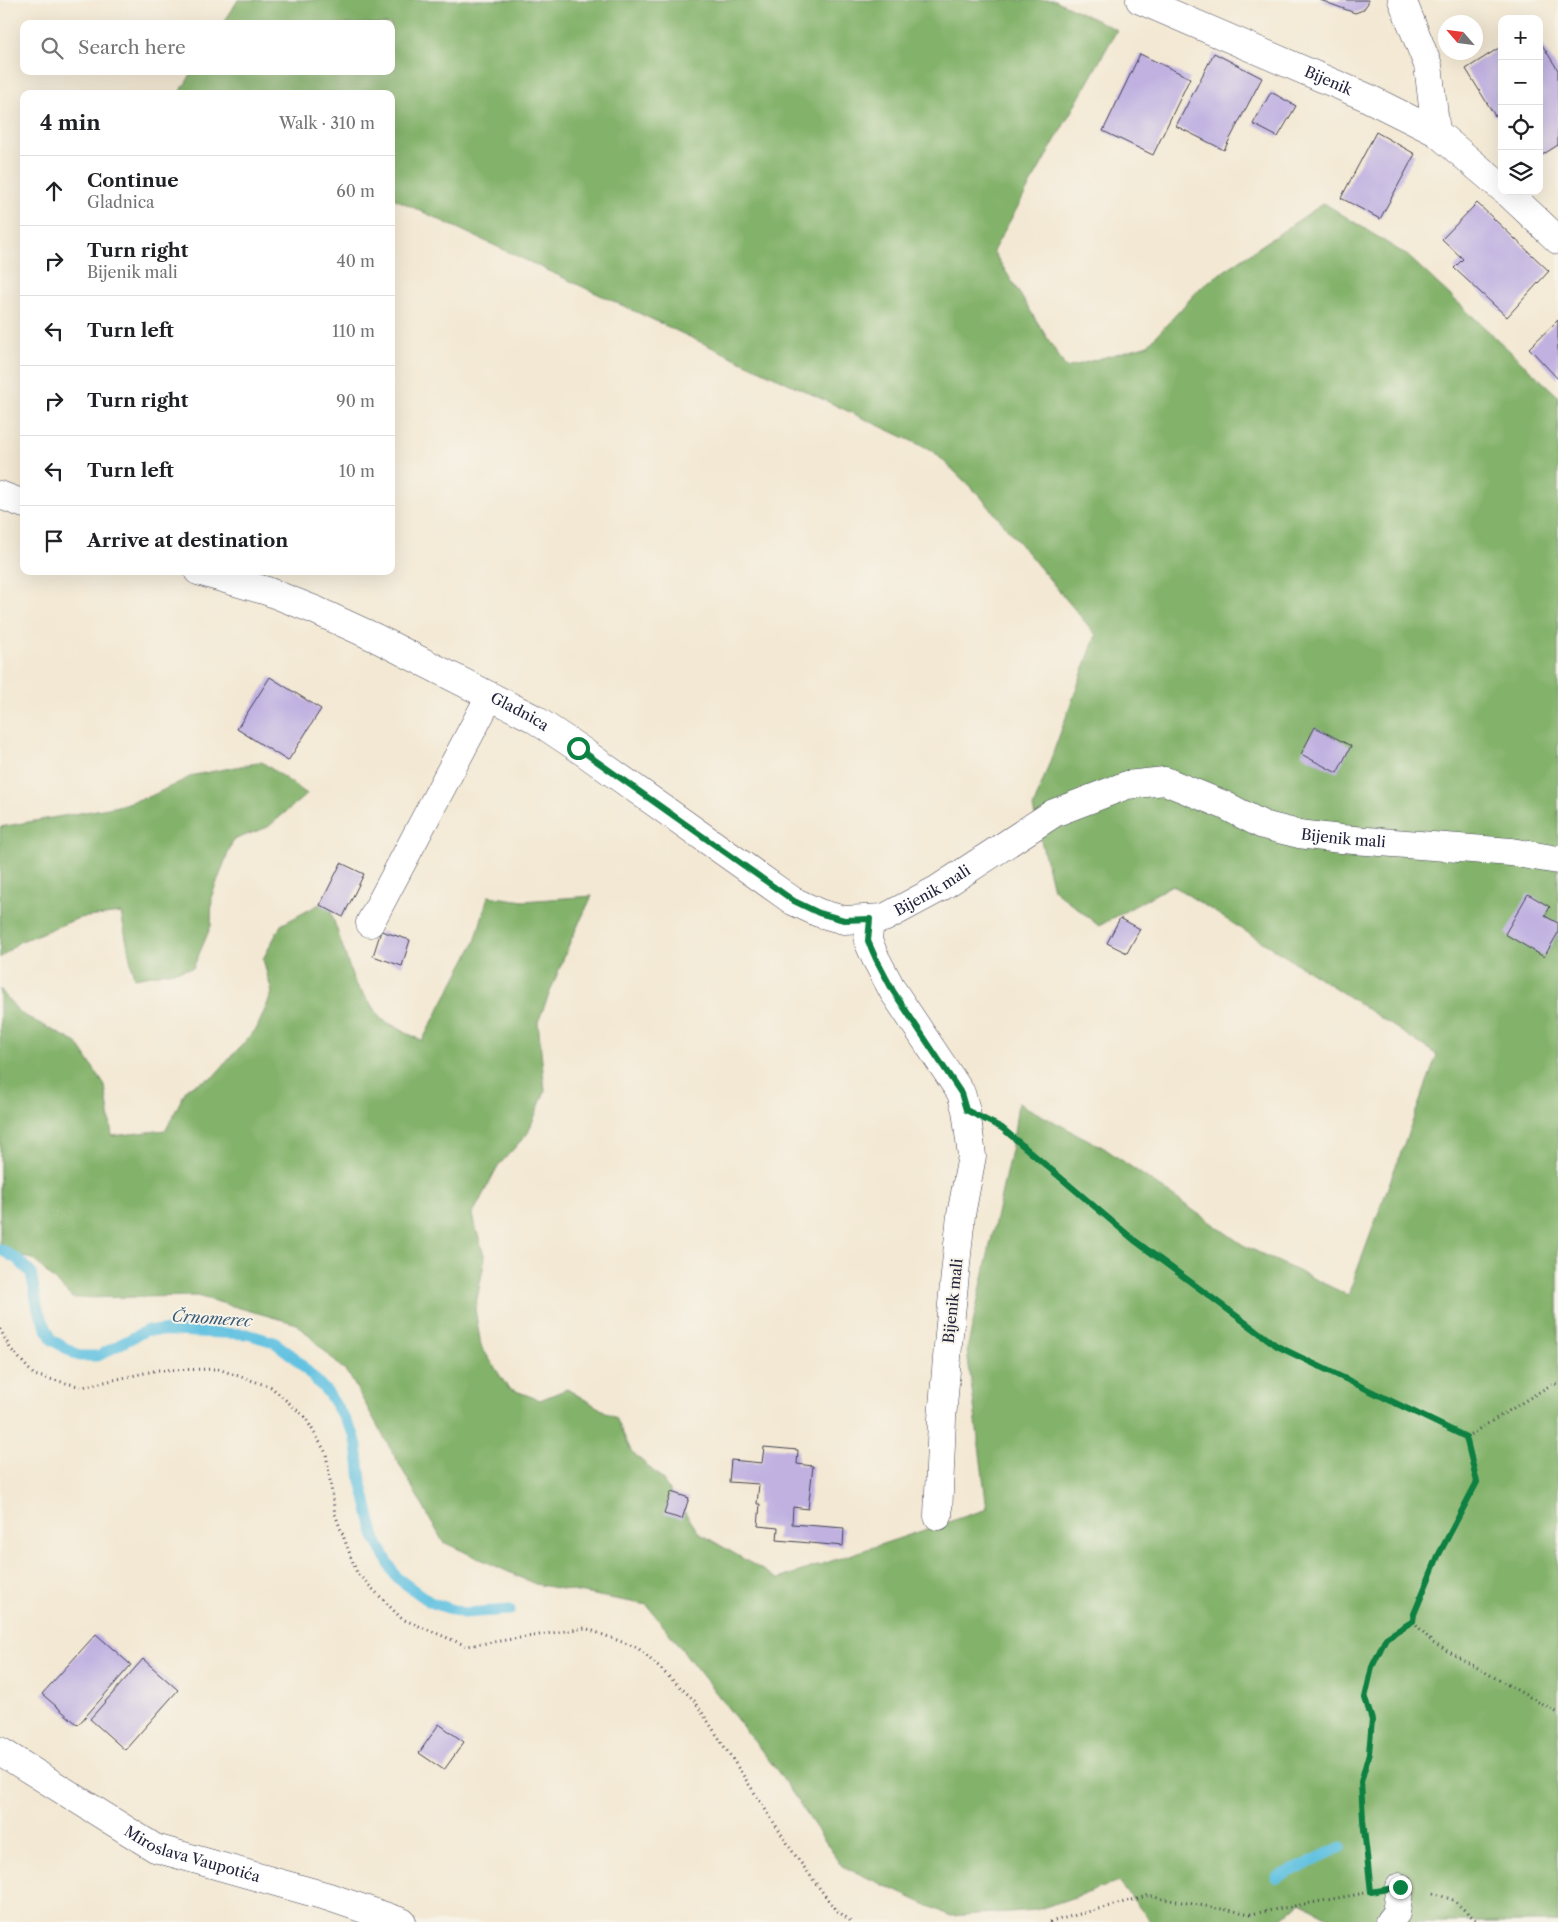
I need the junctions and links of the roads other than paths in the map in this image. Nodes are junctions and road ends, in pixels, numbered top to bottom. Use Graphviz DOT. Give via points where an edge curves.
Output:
graph roads {
  1 [pos="1140,0"];
  2 [pos="1402,0"];
  3 [pos="1436,132"];
  4 [pos="1498,185"];
  5 [pos="1510,195"];
  6 [pos="1558,240"];
  7 [pos="0,495"];
  8 [pos="20,502"];
  9 [pos="212,575"];
  10 [pos="490,696"];
  11 [pos="1558,860"];
  12 [pos="870,919"];
  13 [pos="370,923"];
  14 [pos="938,1516"];
  15 [pos="0,1751"];
  16 [pos="1400,1887"];
  17 [pos="402,1922"];
  18 [pos="1389,1922"];
  1 -- 3 [label="street, Bijenik" via="1366,97"];
  2 -- 3 [label="street" via="1428,65"];
  3 -- 4 [label="street, Bijenik"];
  5 -- 6 [label="street"];
  7 -- 8 [label="street"];
  9 -- 10 [label="street, Gladnica" via="267,591 315,610"];
  10 -- 12 [label="street, Gladnica" via="533,718 578,748 794,901 844,920"];
  10 -- 13 [label="street"];
  11 -- 12 [label="street, Bijenik mali" via="1511,852 1299,834 1264,826 1224,805 1165,781 1127,785 1054,813 938,889 884,918"];
  12 -- 14 [label="street, Bijenik mali" via="868,941 876,959 893,991 961,1093 972,1156 961,1215 949,1334"];
  15 -- 17 [label="street, Miroslava Vaupotića" via="155,1848 329,1897"];
  16 -- 18 [label="street" via="1396,1913"];
}
